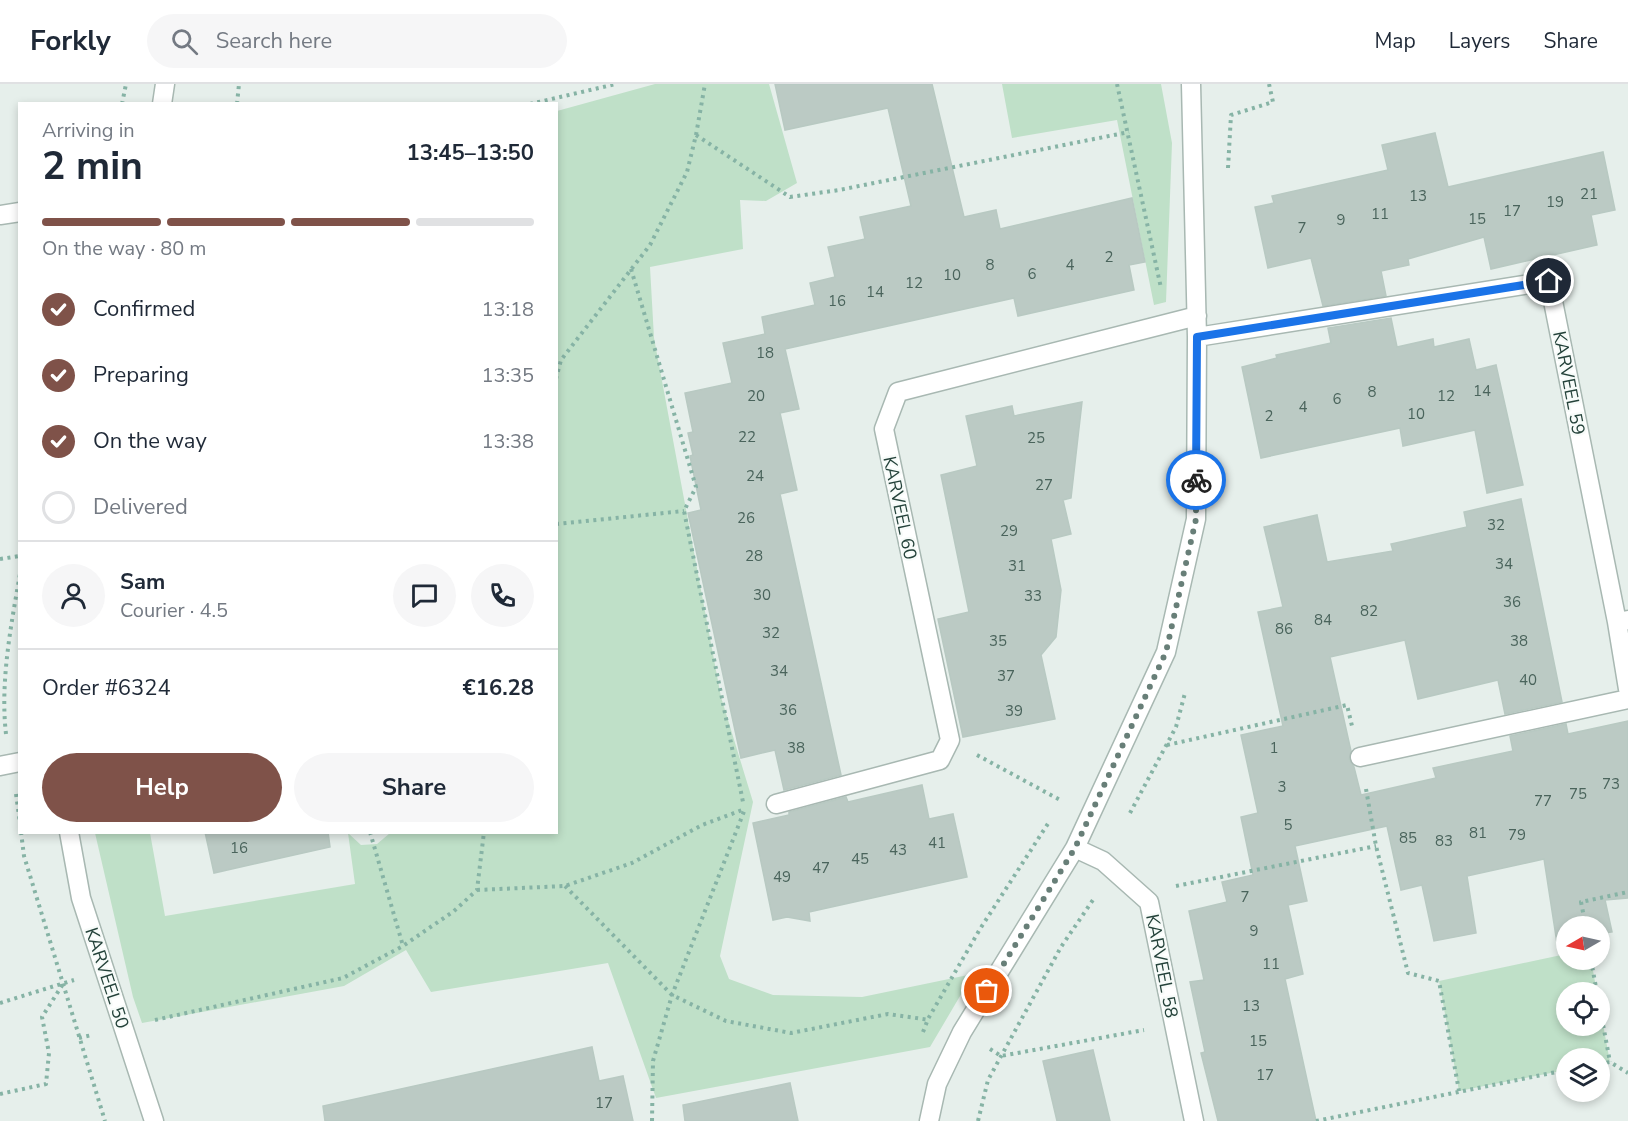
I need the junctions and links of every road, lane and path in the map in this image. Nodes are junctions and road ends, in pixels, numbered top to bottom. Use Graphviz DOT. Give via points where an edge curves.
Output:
graph roads {
  1 [pos="126,84"];
  2 [pos="165,84"];
  3 [pos="239,84"];
  4 [pos="616,84"];
  5 [pos="705,84"];
  6 [pos="1117,84"];
  7 [pos="1191,84"];
  8 [pos="122,102"];
  9 [pos="162,102"];
  10 [pos="237,102"];
  11 [pos="539,102"];
  12 [pos="1128,132"];
  13 [pos="696,135"];
  14 [pos="18,212"];
  15 [pos="0,215"];
  16 [pos="631,269"];
  17 [pos="1197,316"];
  18 [pos="1168,323"];
  19 [pos="1197,337"];
  20 [pos="559,360"];
  21 [pos="684,511"];
  22 [pos="558,524"];
  23 [pos="18,556"];
  24 [pos="0,559"];
  25 [pos="18,585"];
  26 [pos="1623,621"];
  27 [pos="1628,689"];
  28 [pos="1628,699"];
  29 [pos="950,740"];
  30 [pos="1167,745"];
  31 [pos="1360,757"];
  32 [pos="10,764"];
  33 [pos="1068,792"];
  34 [pos="776,804"];
  35 [pos="745,809"];
  36 [pos="18,811"];
  37 [pos="1050,821"];
  38 [pos="21,834"];
  39 [pos="69,834"];
  40 [pos="371,834"];
  41 [pos="484,834"];
  42 [pos="1376,846"];
  43 [pos="1075,848"];
  44 [pos="565,886"];
  45 [pos="477,890"];
  46 [pos="1628,892"];
  47 [pos="1149,902"];
  48 [pos="1584,916"];
  49 [pos="403,946"];
  50 [pos="103,967"];
  51 [pos="63,984"];
  52 [pos="672,995"];
  53 [pos="0,1003"];
  54 [pos="928,1020"];
  55 [pos="1174,1024"];
  56 [pos="123,1028"];
  57 [pos="962,1032"];
  58 [pos="79,1038"];
  59 [pos="921,1040"];
  60 [pos="1610,1062"];
  61 [pos="1556,1072"];
  62 [pos="1628,1073"];
  63 [pos="1459,1090"];
  64 [pos="0,1094"];
  65 [pos="105,1121"];
  66 [pos="154,1121"];
  67 [pos="652,1121"];
  68 [pos="929,1121"];
  69 [pos="1194,1121"];
  70 [pos="1316,1121"];
  1 -- 8 [label="path"];
  2 -- 9 [label="street"];
  3 -- 10 [label="path"];
  4 -- 11 [label="path"];
  5 -- 13 [label="path"];
  6 -- 12 [label="path"];
  7 -- 17 [label="street"];
  12 -- 13 [label="path" via="790,197"];
  12 -- 18 [label="path"];
  13 -- 16 [label="path" via="687,172 650,245"];
  14 -- 15 [label="street"];
  16 -- 20 [label="path"];
  16 -- 21 [label="path" via="696,487"];
  17 -- 18 [label="street, KARVEEL 60"];
  17 -- 19 [label="street"];
  18 -- 29 [label="street, KARVEEL 60" via="898,392 884,429"];
  19 -- 26 [label="street, KARVEEL 59" via="1549,281"];
  19 -- 43 [label="street" via="1196,519 1166,652"];
  21 -- 22 [label="path"];
  21 -- 35 [label="path"];
  23 -- 24 [label="path"];
  25 -- 32 [label="path" via="2,709"];
  26 -- 27 [label="street, KARVEEL 59"];
  28 -- 31 [label="street"];
  29 -- 33 [label="path" via="1062,801"];
  29 -- 34 [label="street" via="940,760"];
  30 -- 31 [label="path" via="1347,705"];
  31 -- 42 [label="path"];
  32 -- 36 [label="path"];
  34 -- 35 [label="path"];
  35 -- 44 [label="path" via="702,825 632,863"];
  35 -- 52 [label="path"];
  37 -- 54 [label="path"];
  38 -- 51 [label="path" via="24,856"];
  39 -- 50 [label="street, KARVEEL 50" via="81,898"];
  40 -- 49 [label="path"];
  41 -- 45 [label="path"];
  42 -- 47 [label="path" via="1179,885"];
  42 -- 63 [label="path" via="1408,973 1439,981"];
  43 -- 47 [label="street, KARVEEL 58" via="1103,861"];
  43 -- 57 [label="street"];
  44 -- 45 [label="path"];
  44 -- 52 [label="path"];
  45 -- 49 [label="path"];
  46 -- 48 [label="path" via="1581,902"];
  47 -- 55 [label="street, KARVEEL 58"];
  49 -- 56 [label="path" via="343,978"];
  50 -- 51 [label="path"];
  50 -- 56 [label="street, KARVEEL 50"];
  51 -- 53 [label="path"];
  51 -- 58 [label="path"];
  51 -- 64 [label="path" via="42,1017 49,1053 46,1084"];
  52 -- 54 [label="path" via="726,1021 791,1033 888,1014"];
  52 -- 67 [label="path" via="653,1061"];
  54 -- 57 [label="path"];
  54 -- 59 [label="path"];
  55 -- 57 [label="path" via="1001,1056"];
  55 -- 69 [label="street, KARVEEL 58"];
  56 -- 58 [label="path"];
  56 -- 66 [label="street, KARVEEL 50"];
  57 -- 68 [label="street" via="937,1084"];
  58 -- 65 [label="path"];
  60 -- 62 [label="path"];
  61 -- 63 [label="path"];
  63 -- 70 [label="path"];
}
